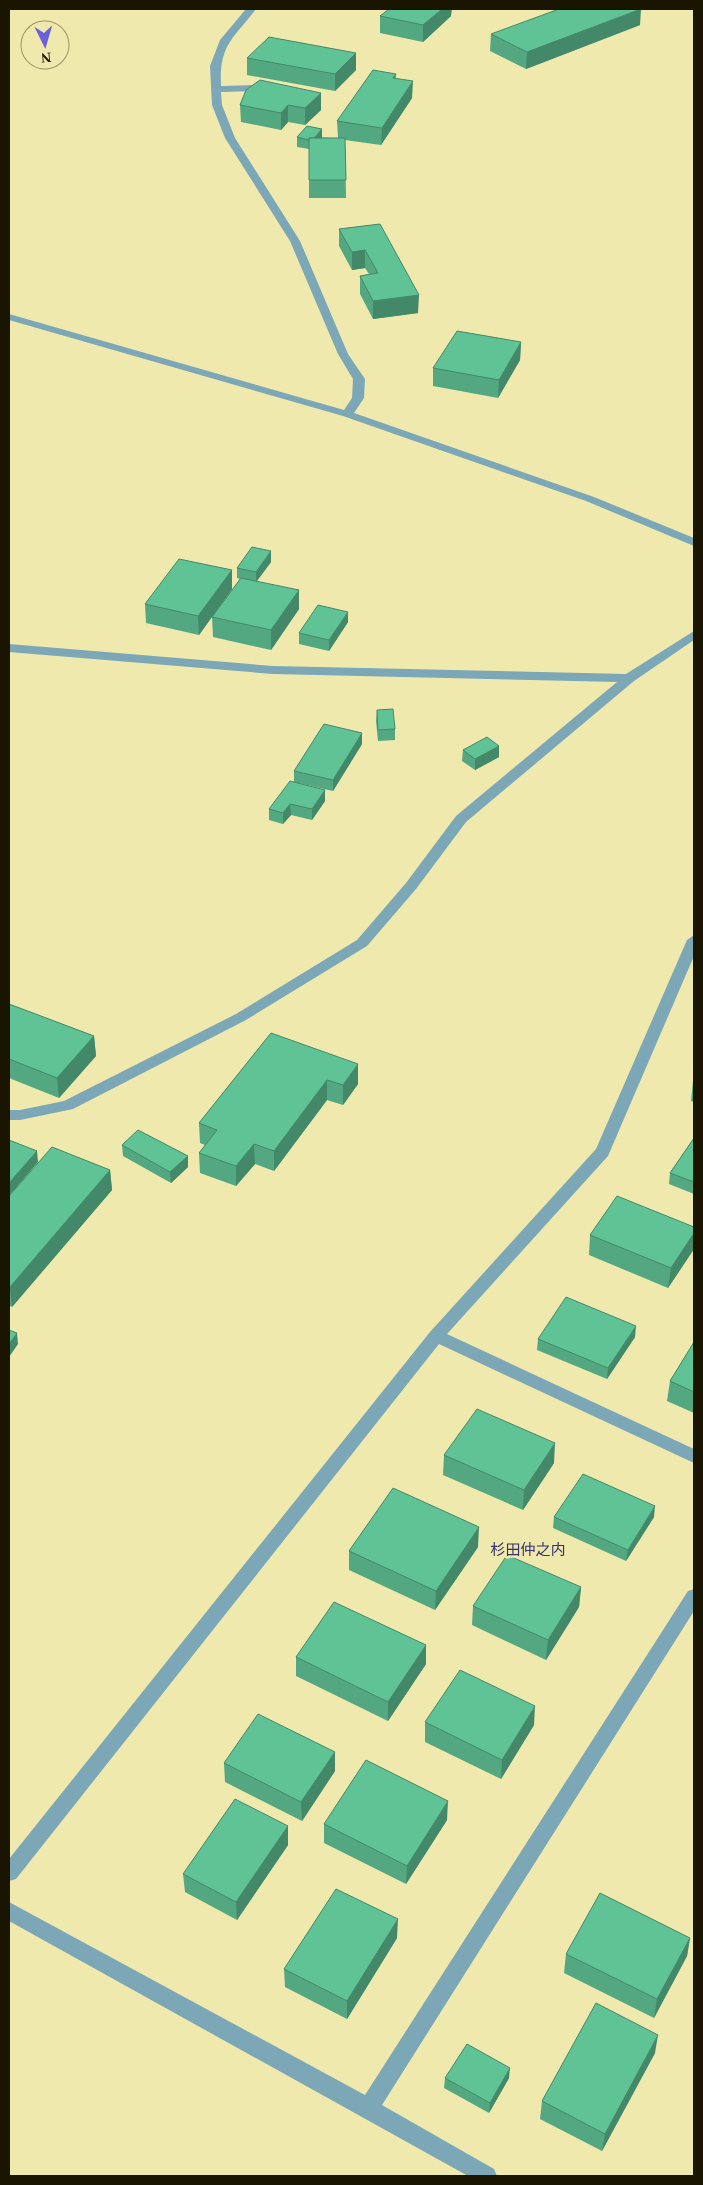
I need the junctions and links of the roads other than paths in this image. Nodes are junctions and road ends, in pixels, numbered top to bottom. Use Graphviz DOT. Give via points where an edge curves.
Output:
graph roads {
  1 [pos="252,9"];
  2 [pos="217,89"];
  3 [pos="276,92"];
  4 [pos="9,317"];
  5 [pos="347,414"];
  6 [pos="694,542"];
  7 [pos="694,635"];
  8 [pos="9,648"];
  9 [pos="629,678"];
  10 [pos="694,940"];
  11 [pos="9,1115"];
  12 [pos="436,1336"];
  13 [pos="694,1456"];
  14 [pos="694,1596"];
  15 [pos="9,1873"];
  16 [pos="9,1911"];
  17 [pos="368,2108"];
  18 [pos="488,2176"];
  1 -- 2 [label="street" via="225,40 215,66"];
  2 -- 3 [label="street" via="257,88"];
  2 -- 5 [label="street" via="217,106 230,138 295,241 343,354 359,379 358,398"];
  4 -- 5 [label="street"];
  5 -- 6 [label="street" via="590,499"];
  7 -- 9 [label="street"];
  8 -- 9 [label="street" via="273,670"];
  9 -- 11 [label="street" via="460,819 411,886 362,943 241,1017 68,1105"];
  10 -- 12 [label="street" via="603,1152"];
  12 -- 13 [label="street"];
  12 -- 15 [label="street"];
  14 -- 17 [label="street"];
  16 -- 17 [label="street"];
  17 -- 18 [label="street"];
}
